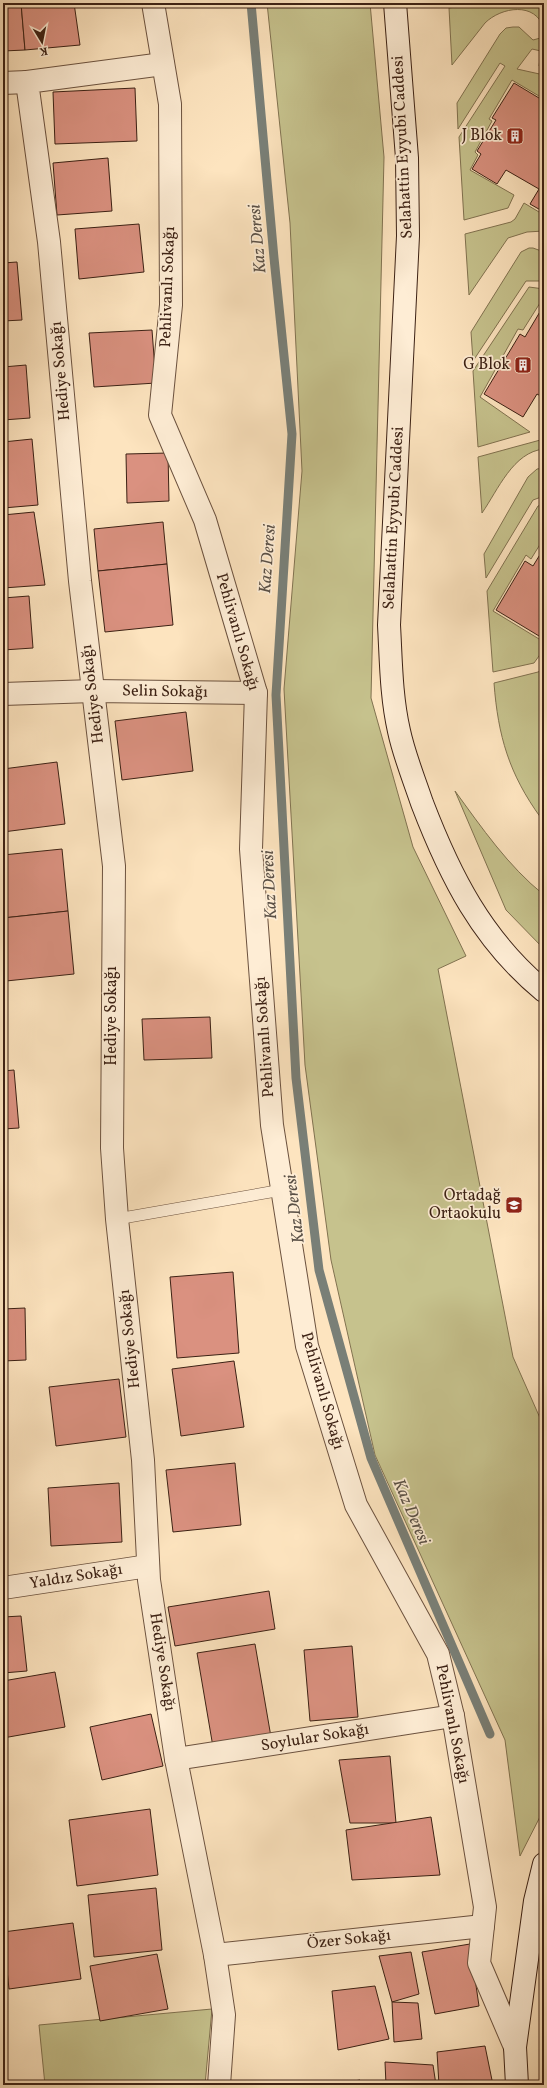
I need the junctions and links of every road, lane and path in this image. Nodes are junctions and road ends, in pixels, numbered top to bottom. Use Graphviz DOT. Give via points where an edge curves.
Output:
graph roads {
  1 [pos="153,3"];
  2 [pos="395,3"];
  3 [pos="163,64"];
  4 [pos="27,82"];
  5 [pos="3,83"];
  6 [pos="93,691"];
  7 [pos="256,693"];
  8 [pos="3,694"];
  9 [pos="544,991"];
  10 [pos="282,1190"];
  11 [pos="117,1219"];
  12 [pos="148,1566"];
  13 [pos="3,1588"];
  14 [pos="453,1716"];
  15 [pos="176,1759"];
  16 [pos="544,1864"];
  17 [pos="483,1926"];
  18 [pos="215,1954"];
  19 [pos="515,2047"];
  20 [pos="219,2085"];
  21 [pos="516,2085"];
  1 -- 3 [label="street, Pehlivanlı Sokağı"];
  2 -- 9 [label="street, Selahattin Eyyubi Caddesi" via="407,158 408,236 389,625 392,684 399,731 433,831 461,893 491,937 521,972"];
  3 -- 4 [label="street"];
  3 -- 7 [label="street, Pehlivanlı Sokağı" via="170,104 171,305 160,415 205,520"];
  4 -- 5 [label="street"];
  4 -- 6 [label="street, Hediye Sokağı" via="49,242 80,581"];
  6 -- 7 [label="street, Selin Sokağı"];
  6 -- 8 [label="street, Selin Sokağı"];
  6 -- 11 [label="street, Hediye Sokağı" via="114,866 112,1148"];
  7 -- 10 [label="street, Pehlivanlı Sokağı" via="250,849 272,1125"];
  10 -- 11 [label="lane"];
  10 -- 14 [label="street, Pehlivanlı Sokağı" via="307,1346 356,1505 438,1654"];
  11 -- 12 [label="street, Hediye Sokağı" via="143,1460"];
  12 -- 13 [label="street, Yaldız Sokağı"];
  12 -- 15 [label="street, Hediye Sokağı"];
  14 -- 15 [label="street, Soylular Sokağı"];
  14 -- 17 [label="street, Pehlivanlı Sokağı" via="485,1907"];
  15 -- 18 [label="street, Hediye Sokağı"];
  16 -- 19 [label="street" via="535,1901"];
  17 -- 18 [label="street, Özer Sokağı"];
  17 -- 19 [label="street, Pehlivanlı Sokağı" via="479,1962"];
  18 -- 20 [label="street, Hediye Sokağı" via="224,2015"];
  19 -- 21 [label="street"];
}
